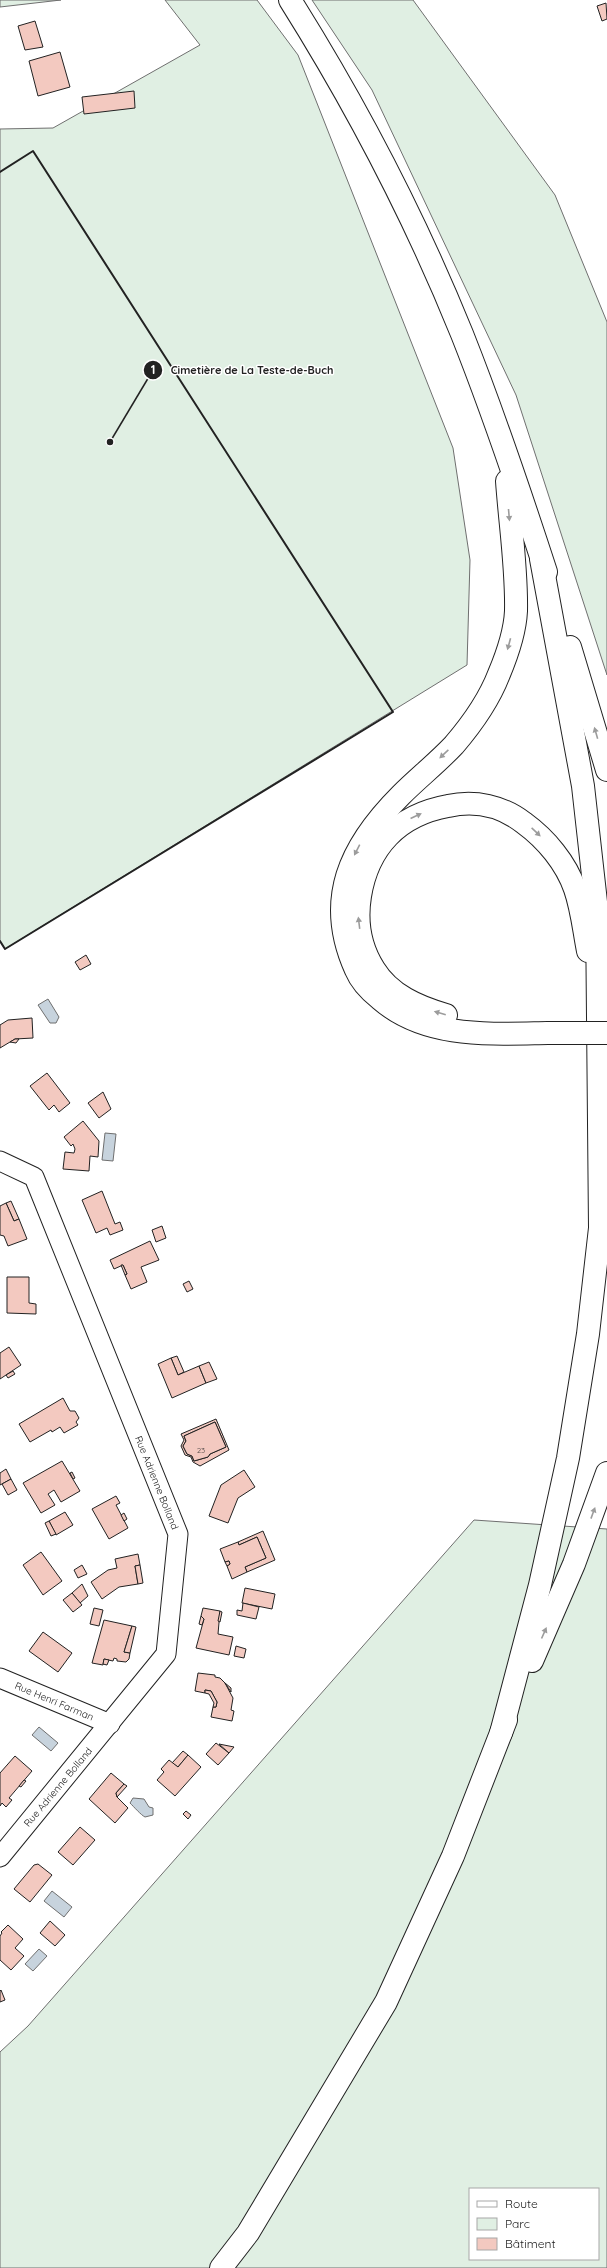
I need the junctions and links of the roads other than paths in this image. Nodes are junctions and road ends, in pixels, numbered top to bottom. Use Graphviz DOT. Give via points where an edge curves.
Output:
graph roads {
  1 [pos="290,0"];
  2 [pos="504,448"];
  3 [pos="541,559"];
  4 [pos="607,770"];
  5 [pos="598,1000"];
  6 [pos="607,1021"];
  7 [pos="548,1028"];
  8 [pos="607,1033"];
  9 [pos="0,1162"];
  10 [pos="607,1473"];
  11 [pos="0,1678"];
  12 [pos="110,1724"];
  13 [pos="501,1733"];
  14 [pos="0,1857"];
  15 [pos="221,2268"];
  1 -- 2 [label="main road" via="362,124 413,224 462,334"];
  2 -- 3 [label="main road"];
  2 -- 7 [label="main road, one-way" via="516,612 508,649 483,708 454,745 400,795 358,848 347,874 341,898 343,935 359,978 392,1010 411,1021 447,1030 499,1034"];
  4 -- 3 [label="main road, one-way"];
  3 -- 5 [label="main road" via="583,786 597,911"];
  7 -- 5 [label="main road, one-way" via="450,1016 419,1007 393,990 374,969 361,939 357,912 363,876 381,843 408,819 430,809 462,803 510,812 535,830 558,856 575,889"];
  5 -- 13 [label="main road" via="600,1228 588,1334 568,1458 540,1585"];
  6 -- 7 [label="main road"];
  7 -- 8 [label="main road, bridge"];
  9 -- 12 [label="street, Rue Adrienne Bolland" via="34,1177 178,1534 166,1654"];
  13 -- 10 [label="main road, one-way" via="574,1564"];
  11 -- 12 [label="street, Rue Henri Farman"];
  12 -- 14 [label="street, Rue Adrienne Bolland"];
  13 -- 15 [label="main road" via="453,1856 386,2002 248,2233"];
}
